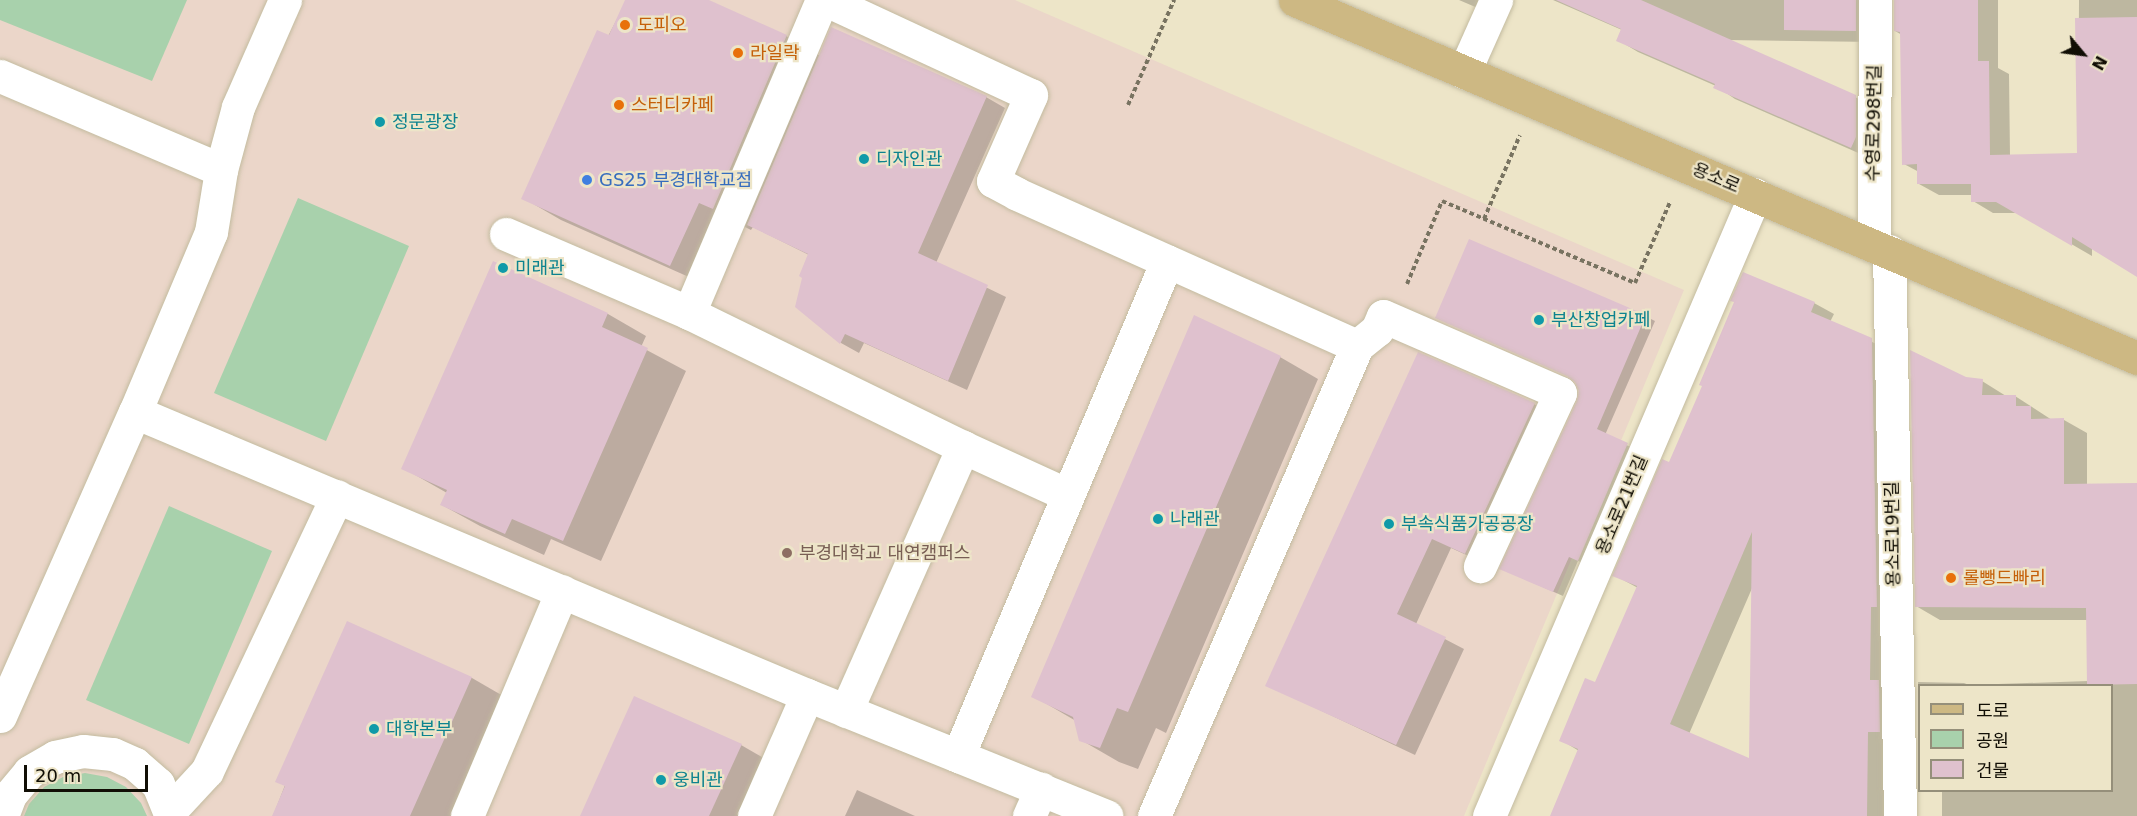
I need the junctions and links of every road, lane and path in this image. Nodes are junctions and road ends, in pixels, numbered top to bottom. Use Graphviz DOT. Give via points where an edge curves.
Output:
graph roads {
  1 [pos="285,0"];
  2 [pos="824,0"];
  3 [pos="1174,0"];
  4 [pos="1295,0"];
  5 [pos="1497,0"];
  6 [pos="1875,0"];
  7 [pos="1464,72"];
  8 [pos="0,76"];
  9 [pos="1534,101"];
  10 [pos="1128,105"];
  11 [pos="1686,165"];
  12 [pos="220,170"];
  13 [pos="1755,195"];
  14 [pos="1484,219"];
  15 [pos="506,234"];
  16 [pos="1881,248"];
  17 [pos="1167,261"];
  18 [pos="689,313"];
  19 [pos="1392,320"];
  20 [pos="1357,346"];
  21 [pos="2137,358"];
  22 [pos="135,412"];
  23 [pos="963,447"];
  24 [pos="1068,495"];
  25 [pos="337,496"];
  26 [pos="1480,566"];
  27 [pos="562,591"];
  28 [pos="807,695"];
  29 [pos="846,711"];
  30 [pos="0,716"];
  31 [pos="958,756"];
  32 [pos="4,799"];
  33 [pos="1035,802"];
  34 [pos="171,813"];
  35 [pos="466,816"];
  36 [pos="754,816"];
  37 [pos="1107,816"];
  38 [pos="1154,816"];
  39 [pos="1489,816"];
  40 [pos="1900,816"];
  1 -- 12 [label="street" via="238,107"];
  2 -- 17 [label="street" via="1031,95 993,181"];
  2 -- 18 [label="street"];
  3 -- 10 [label="path"];
  4 -- 7 [label="main road, 용소로"];
  5 -- 7 [label="street"];
  6 -- 16 [label="street, 수영로298번길"];
  7 -- 9 [label="main road, 용소로"];
  8 -- 12 [label="street"];
  9 -- 11 [label="main road, 용소로"];
  9 -- 14 [label="path"];
  11 -- 13 [label="main road, 용소로"];
  11 -- 14 [label="path" via="1635,283"];
  12 -- 22 [label="street" via="211,232"];
  13 -- 16 [label="main road, 용소로"];
  13 -- 39 [label="street, 용소로21번길"];
  14 -- 19 [label="path" via="1442,201"];
  15 -- 18 [label="street"];
  16 -- 21 [label="main road, 용소로"];
  16 -- 40 [label="street, 용소로19번길"];
  17 -- 20 [label="street"];
  17 -- 24 [label="street"];
  18 -- 23 [label="street"];
  19 -- 20 [label="street" via="1383,316 1377,330"];
  19 -- 26 [label="street" via="1560,393"];
  20 -- 38 [label="street"];
  22 -- 25 [label="street"];
  22 -- 30 [label="street"];
  23 -- 24 [label="street"];
  23 -- 29 [label="street"];
  24 -- 31 [label="street"];
  25 -- 27 [label="street"];
  25 -- 34 [label="street" via="207,771"];
  27 -- 28 [label="street"];
  27 -- 35 [label="street"];
  28 -- 29 [label="street"];
  28 -- 36 [label="street"];
  29 -- 31 [label="street"];
  31 -- 33 [label="street"];
  32 -- 34 [label="street" via="29,772 55,757 83,751 113,754 135,764 158,784"];
  33 -- 37 [label="street"];
}
